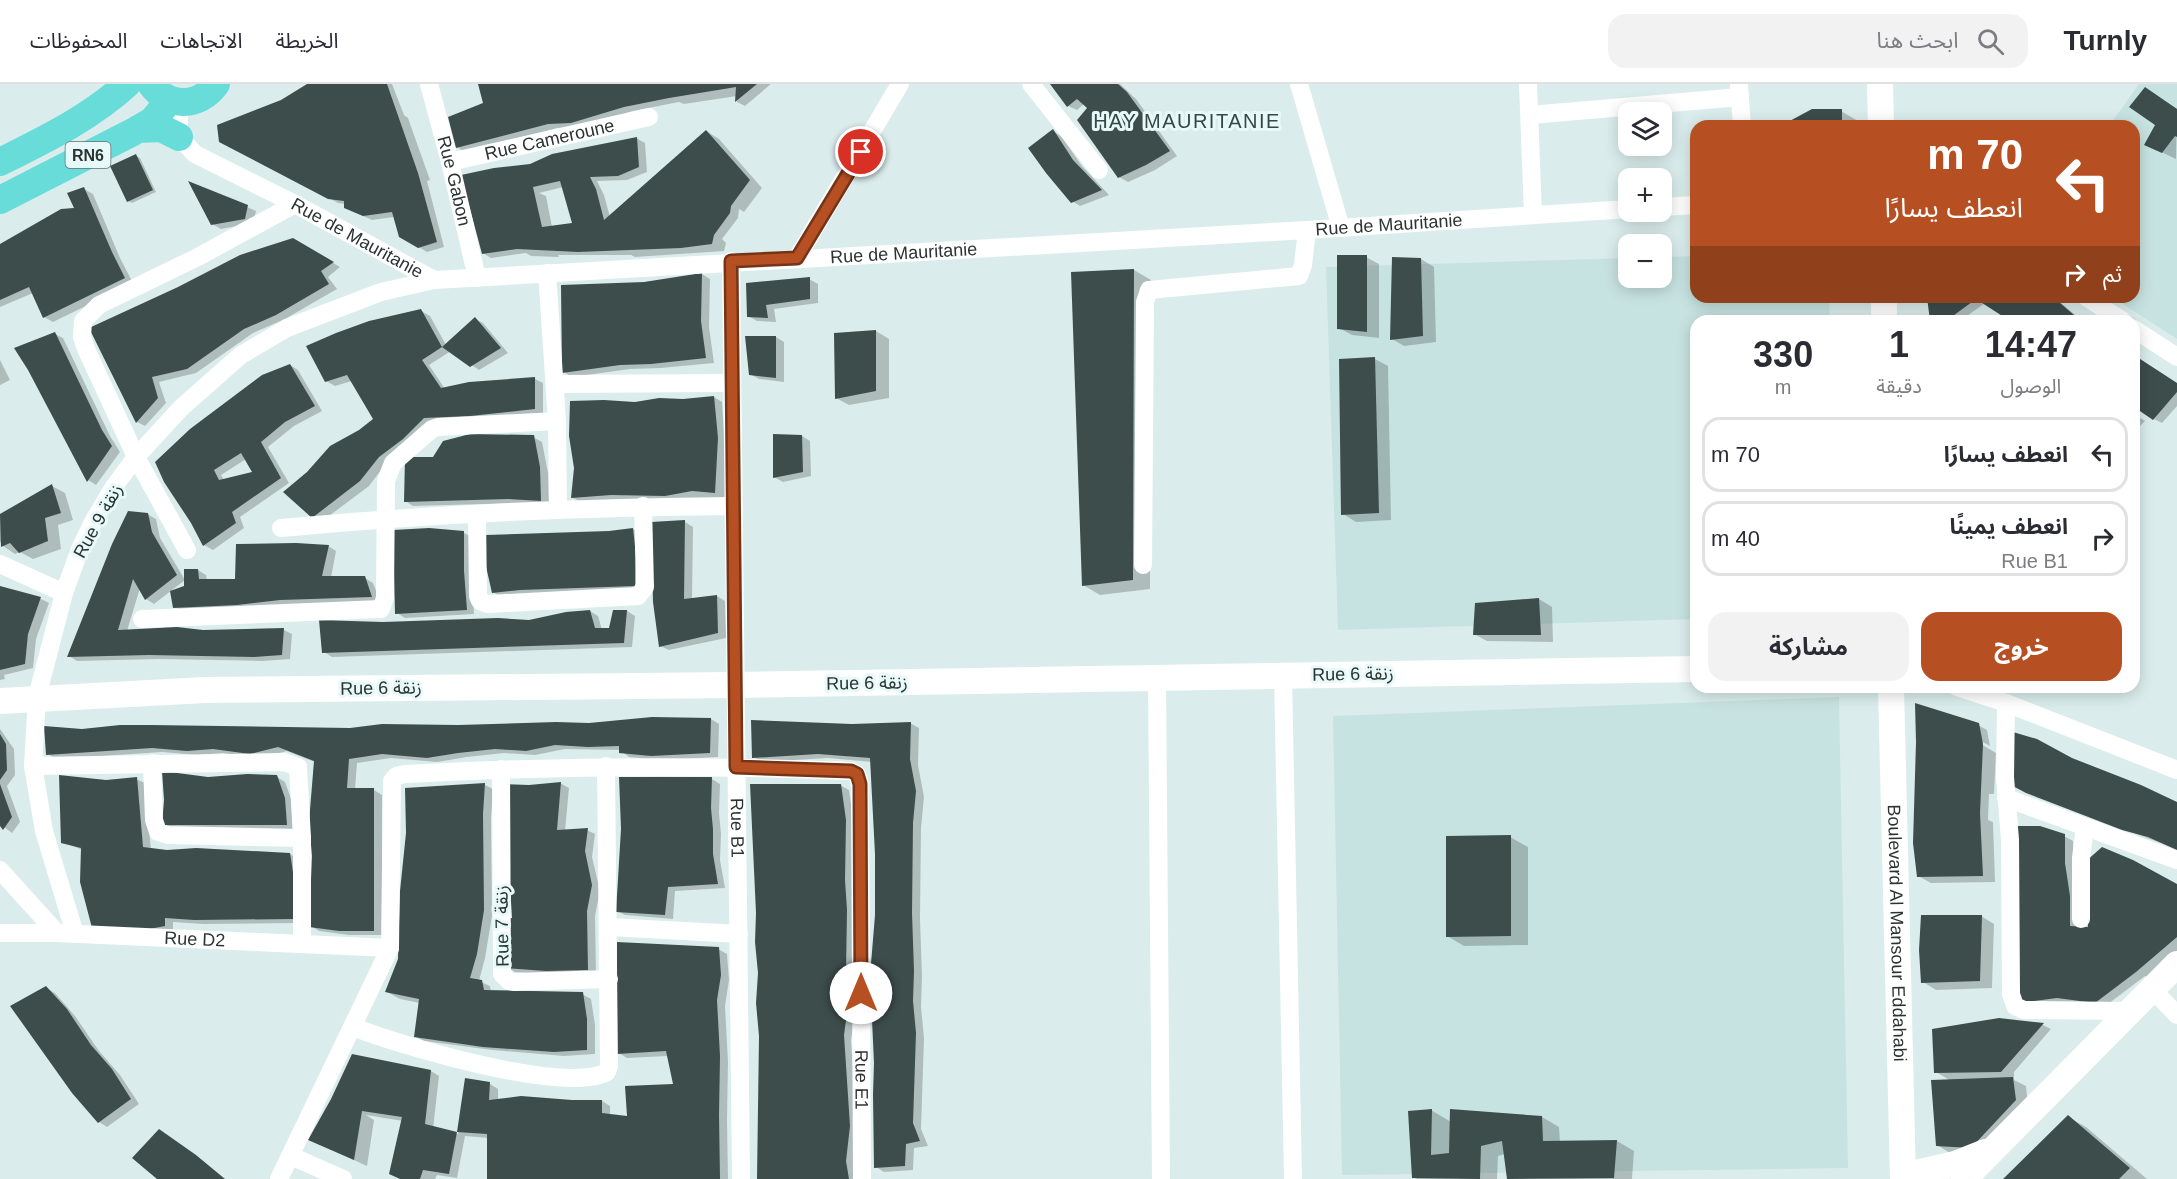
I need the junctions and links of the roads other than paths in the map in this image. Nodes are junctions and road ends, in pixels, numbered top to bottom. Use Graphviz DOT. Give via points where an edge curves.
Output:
graph roads {
  1 [pos="127,84"];
  2 [pos="429,84"];
  3 [pos="900,84"];
  4 [pos="1031,84"];
  5 [pos="1299,84"];
  6 [pos="1528,84"];
  7 [pos="1880,84"];
  8 [pos="220,86"];
  9 [pos="1739,90"];
  10 [pos="100,96"];
  11 [pos="167,96"];
  12 [pos="1530,115"];
  13 [pos="649,117"];
  14 [pos="1742,120"];
  15 [pos="1881,120"];
  16 [pos="138,129"];
  17 [pos="179,137"];
  18 [pos="0,162"];
  19 [pos="450,162"];
  20 [pos="1099,170"];
  21 [pos="0,200"];
  22 [pos="295,204"];
  23 [pos="1690,205"];
  24 [pos="1672,206"];
  25 [pos="1618,210"];
  26 [pos="1533,215"];
  27 [pos="1341,228"];
  28 [pos="1307,230"];
  29 [pos="797,258"];
  30 [pos="731,261"];
  31 [pos="547,273"];
  32 [pos="477,278"];
  33 [pos="434,280"];
  34 [pos="2095,303"];
  35 [pos="2113,315"];
  36 [pos="2140,333"];
  37 [pos="2177,357"];
  38 [pos="732,383"];
  39 [pos="555,384"];
  40 [pos="557,421"];
  41 [pos="136,457"];
  42 [pos="643,506"];
  43 [pos="734,506"];
  44 [pos="558,509"];
  45 [pos="477,514"];
  46 [pos="388,518"];
  47 [pos="281,528"];
  48 [pos="187,550"];
  49 [pos="0,564"];
  50 [pos="1143,565"];
  51 [pos="64,593"];
  52 [pos="142,619"];
  53 [pos="1690,669"];
  54 [pos="1283,676"];
  55 [pos="1157,678"];
  56 [pos="735,685"];
  57 [pos="1891,693"];
  58 [pos="1976,693"];
  59 [pos="37,697"];
  60 [pos="0,700"];
  61 [pos="2006,703"];
  62 [pos="152,763"];
  63 [pos="33,766"];
  64 [pos="606,766"];
  65 [pos="736,767"];
  66 [pos="501,769"];
  67 [pos="2177,770"];
  68 [pos="2006,798"];
  69 [pos="2085,827"];
  70 [pos="302,838"];
  71 [pos="2177,860"];
  72 [pos="0,870"];
  73 [pos="2081,919"];
  74 [pos="609,927"];
  75 [pos="0,933"];
  76 [pos="66,933"];
  77 [pos="740,934"];
  78 [pos="302,944"];
  79 [pos="390,948"];
  80 [pos="2177,964"];
  81 [pos="609,979"];
  82 [pos="2152,989"];
  83 [pos="2130,1011"];
  84 [pos="2177,1015"];
  85 [pos="353,1027"];
  86 [pos="1991,1150"];
  87 [pos="291,1156"];
  88 [pos="1901,1178"];
  89 [pos="279,1179"];
  90 [pos="343,1179"];
  91 [pos="741,1179"];
  92 [pos="862,1179"];
  93 [pos="1161,1179"];
  94 [pos="1293,1179"];
  95 [pos="1964,1179"];
  1 -- 10 [label="main road, RN6"];
  2 -- 19 [label="street, Rue Gabon"];
  3 -- 29 [label="street"];
  4 -- 20 [label="street"];
  5 -- 27 [label="street"];
  6 -- 12 [label="street"];
  7 -- 15 [label="street"];
  8 -- 11 [label="main road" via="191,102"];
  9 -- 12 [label="street"];
  9 -- 14 [label="street"];
  10 -- 18 [label="main road, RN6" via="38,143"];
  11 -- 16 [label="main road, RN6" via="152,121"];
  11 -- 17 [label="street"];
  12 -- 26 [label="street"];
  13 -- 19 [label="street, Rue Cameroune"];
  16 -- 17 [label="main road" via="161,128"];
  16 -- 21 [label="main road, RN6"];
  17 -- 22 [label="street, Rue de Mauritanie" via="195,154"];
  19 -- 32 [label="street, Rue Gabon"];
  22 -- 33 [label="street, Rue de Mauritanie"];
  22 -- 41 [label="street" via="99,305 83,321 86,349"];
  23 -- 24 [label="street"];
  25 -- 26 [label="street, Rue de Mauritanie"];
  26 -- 27 [label="street, Rue de Mauritanie"];
  27 -- 28 [label="street, Rue de Mauritanie"];
  28 -- 29 [label="street, Rue de Mauritanie"];
  28 -- 50 [label="street" via="1299,276 1149,290 1144,302"];
  29 -- 30 [label="street, Rue de Mauritanie"];
  30 -- 31 [label="street, Rue de Mauritanie"];
  30 -- 38 [label="street, Rue B1"];
  31 -- 32 [label="street, Rue de Mauritanie"];
  31 -- 39 [label="street"];
  32 -- 33 [label="street, Rue de Mauritanie"];
  33 -- 41 [label="street, Rue 9 زنقة" via="381,292 287,327 241,355 181,408"];
  34 -- 35 [label="street"];
  36 -- 37 [label="street"];
  38 -- 39 [label="street"];
  38 -- 43 [label="street, Rue B1"];
  39 -- 40 [label="street"];
  40 -- 44 [label="street"];
  40 -- 46 [label="street" via="432,429 389,470"];
  41 -- 48 [label="street"];
  41 -- 51 [label="street, Rue 9 زنقة" via="93,522"];
  42 -- 43 [label="street"];
  42 -- 44 [label="street"];
  42 -- 45 [label="street" via="645,585 638,596 488,604 478,596"];
  43 -- 56 [label="street, Rue B1"];
  44 -- 45 [label="street"];
  45 -- 46 [label="street"];
  46 -- 47 [label="street"];
  46 -- 52 [label="street" via="385,602 381,609"];
  49 -- 51 [label="street"];
  51 -- 59 [label="street, Rue 9 زنقة"];
  53 -- 54 [label="street, Rue 6 زنقة"];
  54 -- 55 [label="street, Rue 6 زنقة"];
  54 -- 94 [label="street"];
  55 -- 56 [label="street, Rue 6 زنقة"];
  55 -- 93 [label="street"];
  56 -- 59 [label="street, Rue 6 زنقة" via="205,690"];
  56 -- 65 [label="street, Rue B1"];
  57 -- 88 [label="street, Boulevard Al Mansour Eddahabi"];
  58 -- 61 [label="street"];
  59 -- 60 [label="street, Rue 6 زنقة"];
  59 -- 63 [label="street, Rue 9 زنقة"];
  61 -- 67 [label="street"];
  61 -- 68 [label="street"];
  62 -- 63 [label="street"];
  62 -- 70 [label="street" via="158,832"];
  62 -- 70 [label="street" via="295,764 300,771"];
  63 -- 76 [label="street, Rue 9 زنقة"];
  64 -- 65 [label="street"];
  64 -- 66 [label="street"];
  64 -- 74 [label="street"];
  65 -- 77 [label="street, Rue B1"];
  65 -- 92 [label="street, Rue E1" via="857,774"];
  66 -- 79 [label="street" via="405,774 392,781"];
  66 -- 81 [label="street, Rue 7 زنقة" via="502,974 514,982"];
  68 -- 69 [label="street"];
  68 -- 83 [label="street" via="2011,994 2015,1006 2024,1010"];
  69 -- 71 [label="street"];
  69 -- 73 [label="street" via="2080,858"];
  70 -- 78 [label="street"];
  72 -- 76 [label="street"];
  74 -- 77 [label="street"];
  74 -- 81 [label="street"];
  75 -- 76 [label="street, Rue D2"];
  76 -- 78 [label="street, Rue D2"];
  77 -- 91 [label="street, Rue B1"];
  78 -- 79 [label="street, Rue D2"];
  79 -- 85 [label="street"];
  80 -- 82 [label="street"];
  81 -- 85 [label="street" via="609,1066 607,1072 597,1076 562,1077 483,1065"];
  82 -- 83 [label="street"];
  82 -- 84 [label="street"];
  83 -- 86 [label="street"];
  85 -- 87 [label="street"];
  86 -- 88 [label="street"];
  86 -- 95 [label="street"];
  87 -- 89 [label="street"];
  87 -- 90 [label="street"];
}
